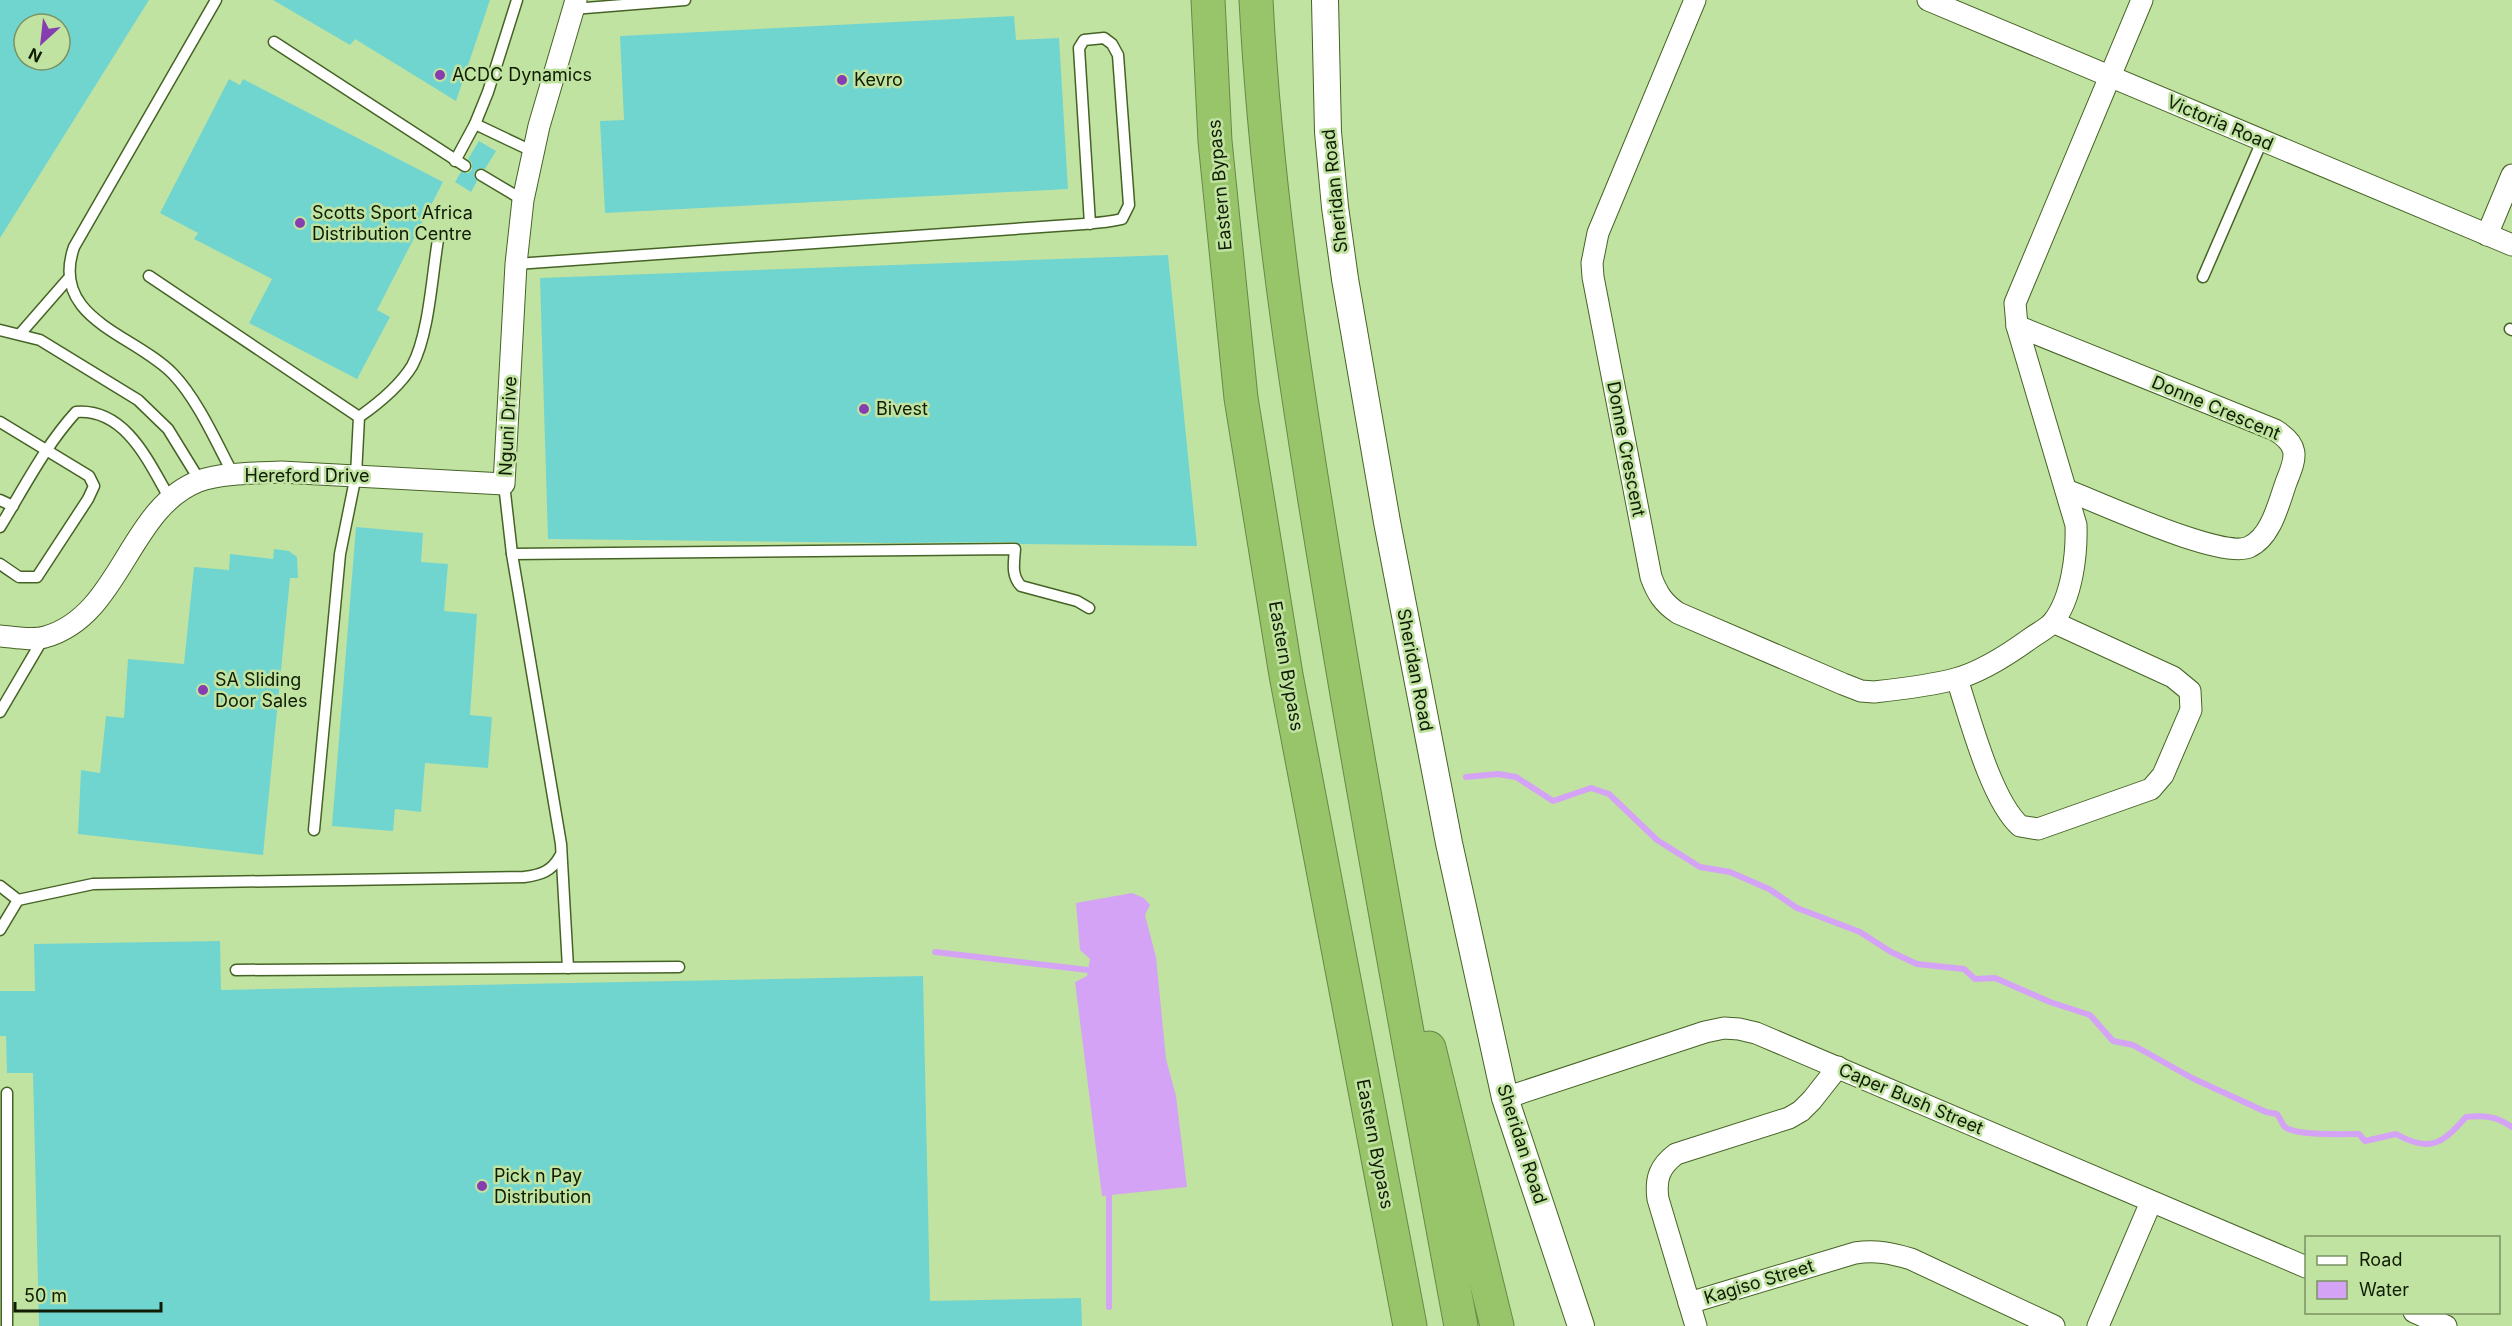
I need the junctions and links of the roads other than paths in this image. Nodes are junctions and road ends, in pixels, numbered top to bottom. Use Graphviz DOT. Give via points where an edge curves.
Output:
graph roads {
  1 [pos="216,0"];
  2 [pos="518,0"];
  3 [pos="685,0"];
  4 [pos="1208,0"];
  5 [pos="1256,0"];
  6 [pos="1325,0"];
  7 [pos="1695,0"];
  8 [pos="1928,0"];
  9 [pos="2142,0"];
  10 [pos="575,4"];
  11 [pos="274,42"];
  12 [pos="2110,77"];
  13 [pos="475,124"];
  14 [pos="2262,141"];
  15 [pos="534,152"];
  16 [pos="481,175"];
  17 [pos="2512,175"];
  18 [pos="523,200"];
  19 [pos="1090,224"];
  20 [pos="2487,235"];
  21 [pos="438,240"];
  22 [pos="2512,245"];
  23 [pos="516,264"];
  24 [pos="149,276"];
  25 [pos="2203,277"];
  26 [pos="68,279"];
  27 [pos="2017,326"];
  28 [pos="0,330"];
  29 [pos="20,334"];
  30 [pos="359,417"];
  31 [pos="0,422"];
  32 [pos="46,451"];
  33 [pos="356,475"];
  34 [pos="234,476"];
  35 [pos="200,481"];
  36 [pos="504,484"];
  37 [pos="2066,490"];
  38 [pos="170,498"];
  39 [pos="0,500"];
  40 [pos="13,506"];
  41 [pos="0,527"];
  42 [pos="512,554"];
  43 [pos="0,564"];
  44 [pos="1089,608"];
  45 [pos="2053,622"];
  46 [pos="0,636"];
  47 [pos="44,637"];
  48 [pos="1957,679"];
  49 [pos="0,712"];
  50 [pos="314,830"];
  51 [pos="560,856"];
  52 [pos="0,886"];
  53 [pos="18,900"];
  54 [pos="0,930"];
  55 [pos="1387,931"];
  56 [pos="679,967"];
  57 [pos="568,968"];
  58 [pos="237,970"];
  59 [pos="1838,1067"];
  60 [pos="8,1093"];
  61 [pos="1505,1098"];
  62 [pos="2151,1202"];
  63 [pos="2305,1266"];
  64 [pos="1689,1303"];
  65 [pos="2419,1314"];
  66 [pos="7,1326"];
  67 [pos="1410,1326"];
  68 [pos="1461,1326"];
  69 [pos="1497,1326"];
  70 [pos="1581,1326"];
  71 [pos="1696,1326"];
  72 [pos="2054,1326"];
  73 [pos="2098,1326"];
  74 [pos="2446,1326"];
  1 -- 26 [label="lane" via="74,247"];
  2 -- 13 [label="lane"];
  3 -- 10 [label="lane"];
  4 -- 67 [label="highway, Eastern Bypass" via="1215,141 1241,398 1286,675"];
  5 -- 55 [label="highway" via="1261,101 1298,402"];
  6 -- 61 [label="street, Sheridan Road" via="1328,132 1335,207 1359,362 1449,843"];
  7 -- 48 [label="street, Donne Crescent" via="1598,233 1592,263 1656,592 1677,613 1861,691"];
  8 -- 12 [label="street, Victoria Road"];
  9 -- 12 [label="street"];
  10 -- 15 [label="street, Nguni Drive"];
  11 -- 13 [label="lane" via="460,163"];
  12 -- 14 [label="street, Victoria Road"];
  12 -- 27 [label="street" via="2018,292 2014,313"];
  13 -- 15 [label="lane"];
  14 -- 20 [label="street, Victoria Road"];
  14 -- 25 [label="lane"];
  15 -- 18 [label="street, Nguni Drive"];
  16 -- 18 [label="lane"];
  17 -- 20 [label="street"];
  18 -- 23 [label="street, Nguni Drive"];
  19 -- 19 [label="lane" via="1122,219 1129,205 1118,55 1104,38 1084,40 1079,48"];
  19 -- 23 [label="lane"];
  20 -- 22 [label="street, Victoria Road"];
  21 -- 30 [label="lane" via="418,351 400,381"];
  23 -- 36 [label="street, Nguni Drive"];
  24 -- 30 [label="lane"];
  26 -- 29 [label="lane"];
  26 -- 34 [label="lane" via="77,301 94,319 173,374 196,406"];
  27 -- 37 [label="street"];
  27 -- 37 [label="street, Donne Crescent" via="2275,430 2291,443 2295,452 2294,465 2267,531 2250,547 2238,550 2207,544"];
  28 -- 29 [label="lane"];
  29 -- 35 [label="lane" via="40,340 138,400 168,429"];
  30 -- 33 [label="lane"];
  31 -- 32 [label="lane"];
  32 -- 38 [label="lane" via="76,412 89,411 105,417 136,442"];
  32 -- 40 [label="lane"];
  32 -- 43 [label="lane" via="90,476 94,486 37,577 19,577"];
  33 -- 34 [label="street, Hereford Drive" via="281,472"];
  33 -- 36 [label="street, Hereford Drive"];
  33 -- 50 [label="lane" via="340,554"];
  34 -- 35 [label="street, Hereford Drive"];
  35 -- 38 [label="street, Hereford Drive"];
  36 -- 42 [label="lane, Nguni Drive"];
  37 -- 45 [label="street" via="2076,525 2077,550 2073,572"];
  38 -- 47 [label="street, Hereford Drive" via="98,600 83,616"];
  39 -- 40 [label="lane"];
  40 -- 41 [label="lane"];
  42 -- 44 [label="lane" via="1015,549 1015,580 1021,586"];
  42 -- 51 [label="lane, Nguni Drive"];
  45 -- 48 [label="street, Donne Crescent" via="2019,647"];
  45 -- 48 [label="street" via="2172,677 2190,691 2191,710 2163,775 2151,789 2038,829 2020,826 2003,806"];
  46 -- 47 [label="street, Hereford Drive"];
  47 -- 49 [label="lane"];
  51 -- 53 [label="lane" via="547,871 524,877 93,884"];
  51 -- 57 [label="lane, Nguni Drive"];
  52 -- 53 [label="lane"];
  53 -- 54 [label="lane"];
  55 -- 68 [label="highway"];
  55 -- 69 [label="highway" via="1431,1054"];
  56 -- 57 [label="lane"];
  57 -- 58 [label="lane"];
  59 -- 61 [label="street, Caper Bush Street" via="1756,1034 1724,1028"];
  59 -- 62 [label="street, Caper Bush Street"];
  59 -- 64 [label="street, Kagiso Street" via="1802,1111 1676,1154 1665,1162 1656,1185 1658,1199"];
  60 -- 66 [label="lane"];
  61 -- 70 [label="street, Sheridan Road"];
  62 -- 63 [label="street, Caper Bush Street"];
  62 -- 73 [label="street"];
  64 -- 71 [label="street"];
  64 -- 72 [label="street, Kagiso Street" via="1873,1250 1911,1259"];
  65 -- 74 [label="street"];
}
